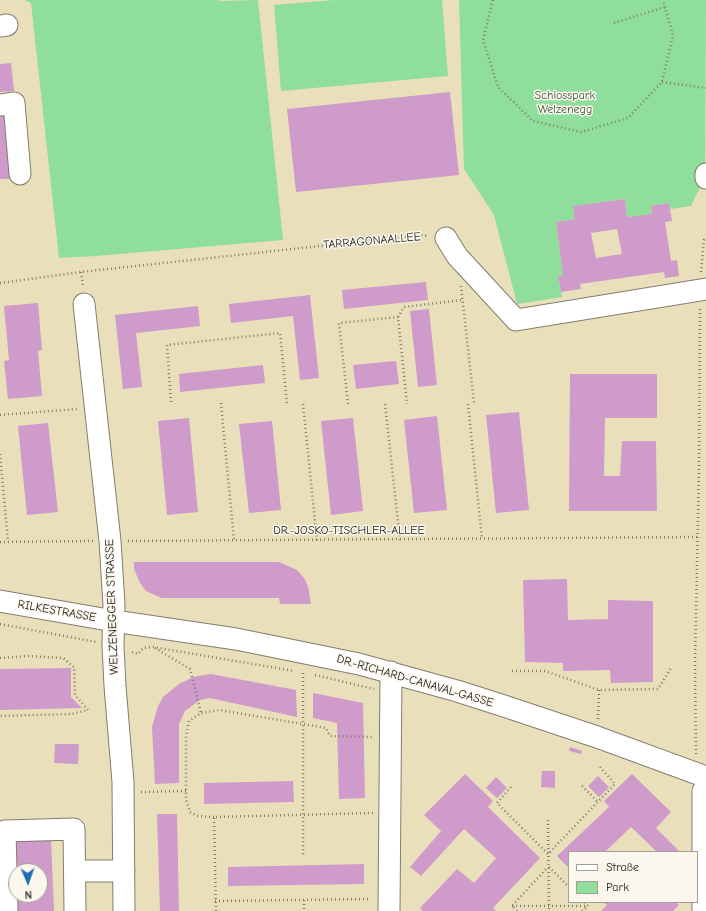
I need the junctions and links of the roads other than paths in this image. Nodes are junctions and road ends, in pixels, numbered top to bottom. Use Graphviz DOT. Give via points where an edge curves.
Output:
graph roads {
  1 [pos="0,104"];
  2 [pos="20,174"];
  3 [pos="706,174"];
  4 [pos="706,178"];
  5 [pos="446,238"];
  6 [pos="703,289"];
  7 [pos="84,304"];
  8 [pos="0,601"];
  9 [pos="114,621"];
  10 [pos="391,672"];
  11 [pos="703,780"];
  12 [pos="75,871"];
  13 [pos="124,871"];
  14 [pos="389,905"];
  15 [pos="7,911"];
  16 [pos="75,911"];
  17 [pos="124,911"];
  18 [pos="703,911"];
  1 -- 2 [label="street" via="14,103"];
  3 -- 4 [label="street"];
  5 -- 6 [label="street" via="457,256 516,320"];
  7 -- 9 [label="street, WELZENEGGER STRASSE" via="110,541"];
  8 -- 9 [label="street, RILKESTRASSE"];
  9 -- 10 [label="street, DR.-RICHARD-CANAVAL-GASSE" via="303,652"];
  9 -- 13 [label="street, WELZENEGGER STRASSE" via="113,646 123,782"];
  10 -- 11 [label="street, DR.-RICHARD-CANAVAL-GASSE" via="458,691 597,737"];
  10 -- 14 [label="street"];
  11 -- 18 [label="street"];
  12 -- 13 [label="street"];
  12 -- 15 [label="street" via="74,829 5,831"];
  12 -- 16 [label="street"];
  13 -- 17 [label="street, WELZENEGGER STRASSE"];
}
